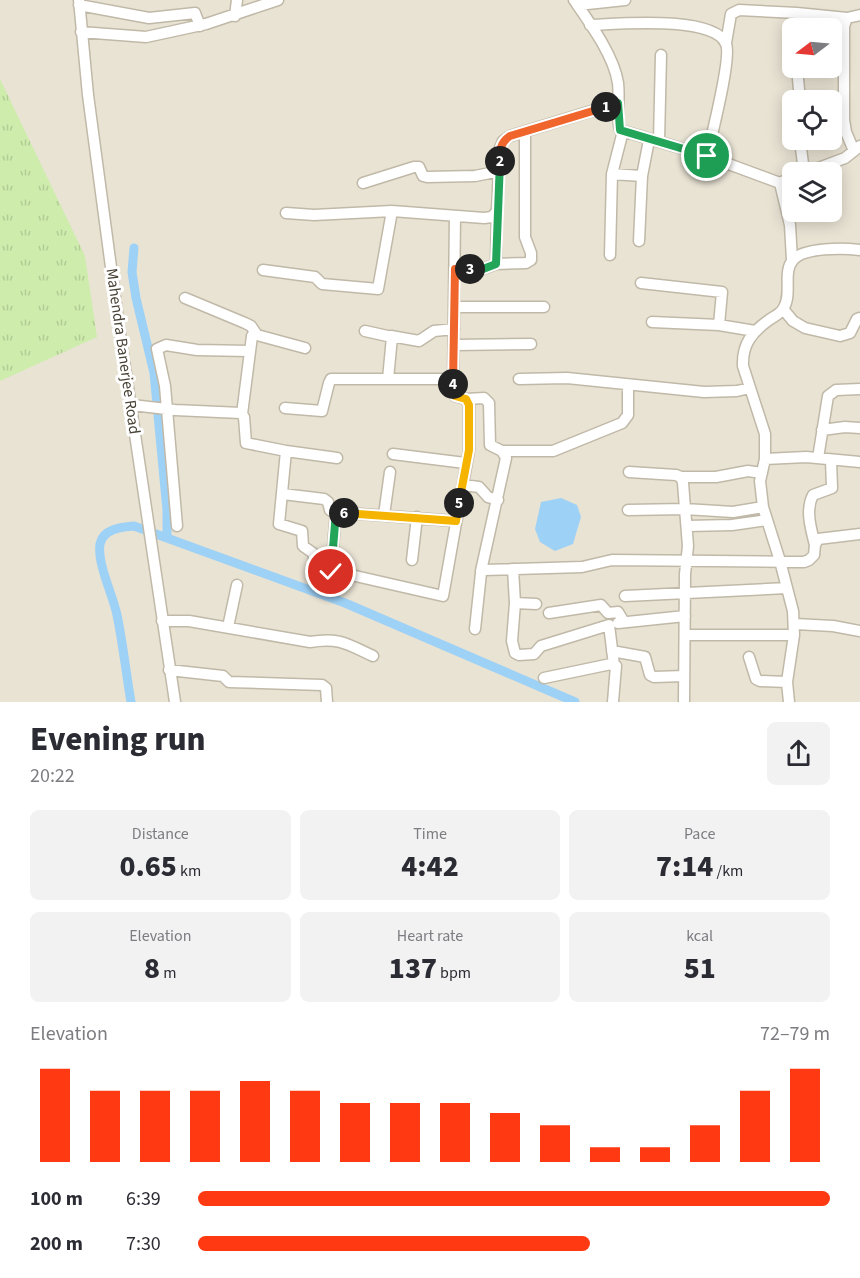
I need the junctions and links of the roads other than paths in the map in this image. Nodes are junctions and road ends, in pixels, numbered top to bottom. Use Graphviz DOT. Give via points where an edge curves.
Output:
graph roads {
  1 [pos="237,0"];
  2 [pos="278,0"];
  3 [pos="625,0"];
  4 [pos="79,2"];
  5 [pos="576,2"];
  6 [pos="797,13"];
  7 [pos="860,15"];
  8 [pos="235,16"];
  9 [pos="795,18"];
  10 [pos="847,18"];
  11 [pos="590,25"];
  12 [pos="200,26"];
  13 [pos="81,32"];
  14 [pos="726,43"];
  15 [pos="661,55"];
  16 [pos="618,103"];
  17 [pos="623,131"];
  18 [pos="525,132"];
  19 [pos="654,140"];
  20 [pos="857,148"];
  21 [pos="707,156"];
  22 [pos="838,162"];
  23 [pos="500,171"];
  24 [pos="612,174"];
  25 [pos="642,176"];
  26 [pos="363,183"];
  27 [pos="780,183"];
  28 [pos="497,211"];
  29 [pos="392,212"];
  30 [pos="286,213"];
  31 [pos="455,216"];
  32 [pos="639,241"];
  33 [pos="860,250"];
  34 [pos="610,255"];
  35 [pos="792,260"];
  36 [pos="496,264"];
  37 [pos="455,269"];
  38 [pos="263,270"];
  39 [pos="641,283"];
  40 [pos="184,298"];
  41 [pos="454,307"];
  42 [pos="544,307"];
  43 [pos="783,309"];
  44 [pos="860,318"];
  45 [pos="652,322"];
  46 [pos="719,325"];
  47 [pos="454,329"];
  48 [pos="365,331"];
  49 [pos="755,331"];
  50 [pos="257,335"];
  51 [pos="391,336"];
  52 [pos="531,344"];
  53 [pos="454,345"];
  54 [pos="305,348"];
  55 [pos="249,351"];
  56 [pos="387,379"];
  57 [pos="454,379"];
  58 [pos="519,379"];
  59 [pos="628,385"];
  60 [pos="750,388"];
  61 [pos="860,389"];
  62 [pos="466,399"];
  63 [pos="132,405"];
  64 [pos="285,408"];
  65 [pos="165,409"];
  66 [pos="242,414"];
  67 [pos="860,428"];
  68 [pos="822,430"];
  69 [pos="497,449"];
  70 [pos="469,450"];
  71 [pos="286,451"];
  72 [pos="393,454"];
  73 [pos="337,458"];
  74 [pos="818,458"];
  75 [pos="765,459"];
  76 [pos="831,460"];
  77 [pos="860,462"];
  78 [pos="465,463"];
  79 [pos="390,472"];
  80 [pos="629,472"];
  81 [pos="762,473"];
  82 [pos="681,477"];
  83 [pos="463,484"];
  84 [pos="283,494"];
  85 [pos="498,500"];
  86 [pos="763,507"];
  87 [pos="686,509"];
  88 [pos="628,510"];
  89 [pos="336,512"];
  90 [pos="384,515"];
  91 [pos="417,517"];
  92 [pos="767,520"];
  93 [pos="456,521"];
  94 [pos="177,526"];
  95 [pos="687,526"];
  96 [pos="860,534"];
  97 [pos="815,545"];
  98 [pos="411,560"];
  99 [pos="687,560"];
  100 [pos="780,561"];
  101 [pos="513,569"];
  102 [pos="481,571"];
  103 [pos="331,572"];
  104 [pos="237,585"];
  105 [pos="787,588"];
  106 [pos="685,594"];
  107 [pos="625,596"];
  108 [pos="515,603"];
  109 [pos="536,604"];
  110 [pos="549,613"];
  111 [pos="685,616"];
  112 [pos="162,621"];
  113 [pos="624,622"];
  114 [pos="609,626"];
  115 [pos="228,627"];
  116 [pos="475,629"];
  117 [pos="794,629"];
  118 [pos="860,631"];
  119 [pos="685,635"];
  120 [pos="612,651"];
  121 [pos="373,657"];
  122 [pos="749,657"];
  123 [pos="614,665"];
  124 [pos="170,670"];
  125 [pos="684,676"];
  126 [pos="544,678"];
  127 [pos="787,682"];
  128 [pos="175,702"];
  129 [pos="327,702"];
  130 [pos="614,702"];
  131 [pos="684,702"];
  132 [pos="789,702"];
  1 -- 8 [label="street"];
  2 -- 8 [label="street"];
  3 -- 5 [label="street"];
  4 -- 12 [label="street" via="149,18 195,13"];
  4 -- 13 [label="street, Mahendra Banerjee Road"];
  5 -- 11 [label="street"];
  6 -- 9 [label="street"];
  6 -- 10 [label="street"];
  6 -- 14 [label="street" via="734,12"];
  7 -- 10 [label="street"];
  8 -- 12 [label="street"];
  10 -- 20 [label="street" via="844,120 846,132"];
  11 -- 14 [label="street" via="676,23 717,34"];
  11 -- 16 [label="street" via="613,67"];
  12 -- 13 [label="street" via="140,38"];
  13 -- 63 [label="street, Mahendra Banerjee Road"];
  14 -- 21 [label="street" via="728,53"];
  15 -- 19 [label="street"];
  16 -- 17 [label="street" via="618,122"];
  16 -- 18 [label="street"];
  17 -- 19 [label="street"];
  17 -- 24 [label="street"];
  18 -- 23 [label="street" via="503,141"];
  18 -- 36 [label="street" via="525,237 531,260"];
  19 -- 21 [label="street"];
  19 -- 25 [label="street"];
  20 -- 22 [label="street"];
  21 -- 27 [label="street"];
  23 -- 26 [label="street" via="427,177 419,167 414,167"];
  23 -- 28 [label="street"];
  24 -- 25 [label="street"];
  24 -- 34 [label="street"];
  25 -- 32 [label="street"];
  27 -- 35 [label="street" via="790,225"];
  28 -- 31 [label="street" via="484,218"];
  28 -- 36 [label="street"];
  29 -- 30 [label="street"];
  29 -- 31 [label="street"];
  29 -- 38 [label="street" via="378,289 322,284 315,277"];
  31 -- 37 [label="street"];
  33 -- 35 [label="street" via="834,248"];
  35 -- 43 [label="street"];
  36 -- 37 [label="street" via="483,269"];
  37 -- 41 [label="street"];
  39 -- 46 [label="street" via="722,292"];
  40 -- 50 [label="street" via="245,323"];
  41 -- 42 [label="street"];
  41 -- 47 [label="street"];
  43 -- 44 [label="street" via="805,328 840,336 854,337 854,322"];
  43 -- 49 [label="street"];
  45 -- 46 [label="street"];
  46 -- 49 [label="street"];
  47 -- 51 [label="street" via="434,332 419,341"];
  47 -- 53 [label="street"];
  48 -- 51 [label="street"];
  49 -- 60 [label="street" via="742,354"];
  50 -- 54 [label="street"];
  50 -- 55 [label="street" via="252,336"];
  51 -- 56 [label="street"];
  52 -- 53 [label="street"];
  53 -- 57 [label="street"];
  55 -- 65 [label="street" via="166,345 159,348"];
  55 -- 66 [label="street"];
  56 -- 57 [label="street"];
  56 -- 64 [label="street" via="331,379 322,411"];
  57 -- 62 [label="street" via="455,396"];
  58 -- 59 [label="street" via="567,378"];
  59 -- 60 [label="street" via="704,392"];
  59 -- 69 [label="street" via="628,415 622,423 553,451"];
  60 -- 75 [label="street" via="765,435"];
  61 -- 68 [label="street" via="831,392"];
  62 -- 69 [label="street" via="484,398 489,403 489,440"];
  62 -- 70 [label="street"];
  63 -- 65 [label="street"];
  63 -- 112 [label="street, Mahendra Banerjee Road"];
  65 -- 66 [label="street"];
  65 -- 94 [label="street"];
  66 -- 71 [label="street" via="246,444"];
  67 -- 68 [label="street"];
  68 -- 74 [label="street"];
  69 -- 70 [label="street"];
  69 -- 85 [label="street" via="506,458"];
  70 -- 78 [label="street"];
  71 -- 73 [label="street"];
  71 -- 84 [label="street"];
  72 -- 78 [label="street"];
  74 -- 75 [label="street"];
  74 -- 76 [label="street"];
  75 -- 81 [label="street"];
  76 -- 77 [label="street"];
  76 -- 97 [label="street" via="832,488 813,495 810,501"];
  78 -- 83 [label="street"];
  79 -- 90 [label="street"];
  80 -- 82 [label="street"];
  81 -- 82 [label="street"];
  81 -- 86 [label="street"];
  82 -- 87 [label="street"];
  83 -- 85 [label="street" via="479,487 488,497"];
  83 -- 93 [label="street"];
  84 -- 89 [label="street" via="324,499 331,512"];
  84 -- 103 [label="street" via="279,524 302,531 303,546 313,553 316,567"];
  85 -- 102 [label="street"];
  86 -- 87 [label="street" via="733,512"];
  86 -- 92 [label="street"];
  87 -- 88 [label="street"];
  87 -- 95 [label="street"];
  89 -- 90 [label="street"];
  89 -- 103 [label="street"];
  90 -- 91 [label="street"];
  91 -- 93 [label="street"];
  91 -- 98 [label="street"];
  92 -- 95 [label="street"];
  92 -- 100 [label="street"];
  93 -- 103 [label="street" via="443,596"];
  95 -- 99 [label="street"];
  96 -- 97 [label="street" via="825,537"];
  97 -- 100 [label="street" via="809,560"];
  99 -- 100 [label="street"];
  99 -- 101 [label="street" via="612,560 582,567"];
  99 -- 106 [label="street"];
  100 -- 105 [label="street"];
  101 -- 102 [label="street"];
  101 -- 108 [label="street"];
  102 -- 116 [label="street"];
  104 -- 115 [label="street"];
  105 -- 106 [label="street"];
  105 -- 117 [label="street"];
  106 -- 107 [label="street"];
  106 -- 111 [label="street"];
  108 -- 109 [label="street"];
  108 -- 114 [label="street" via="512,641 519,655 534,654 541,646"];
  110 -- 113 [label="street" via="601,605 608,613 618,612"];
  111 -- 113 [label="street"];
  111 -- 119 [label="street"];
  112 -- 115 [label="street"];
  112 -- 124 [label="street, Mahendra Banerjee Road"];
  113 -- 114 [label="street"];
  114 -- 120 [label="street"];
  115 -- 121 [label="street" via="310,642 330,639"];
  117 -- 118 [label="street" via="833,626"];
  117 -- 119 [label="street"];
  117 -- 127 [label="street"];
  119 -- 125 [label="street"];
  120 -- 123 [label="street"];
  120 -- 125 [label="street" via="645,657 654,677"];
  122 -- 127 [label="street" via="756,679"];
  123 -- 126 [label="street"];
  123 -- 130 [label="street"];
  124 -- 128 [label="street, Mahendra Banerjee Road"];
  124 -- 129 [label="street" via="223,676 229,682 322,685"];
  125 -- 131 [label="street"];
  127 -- 132 [label="street"];
}
